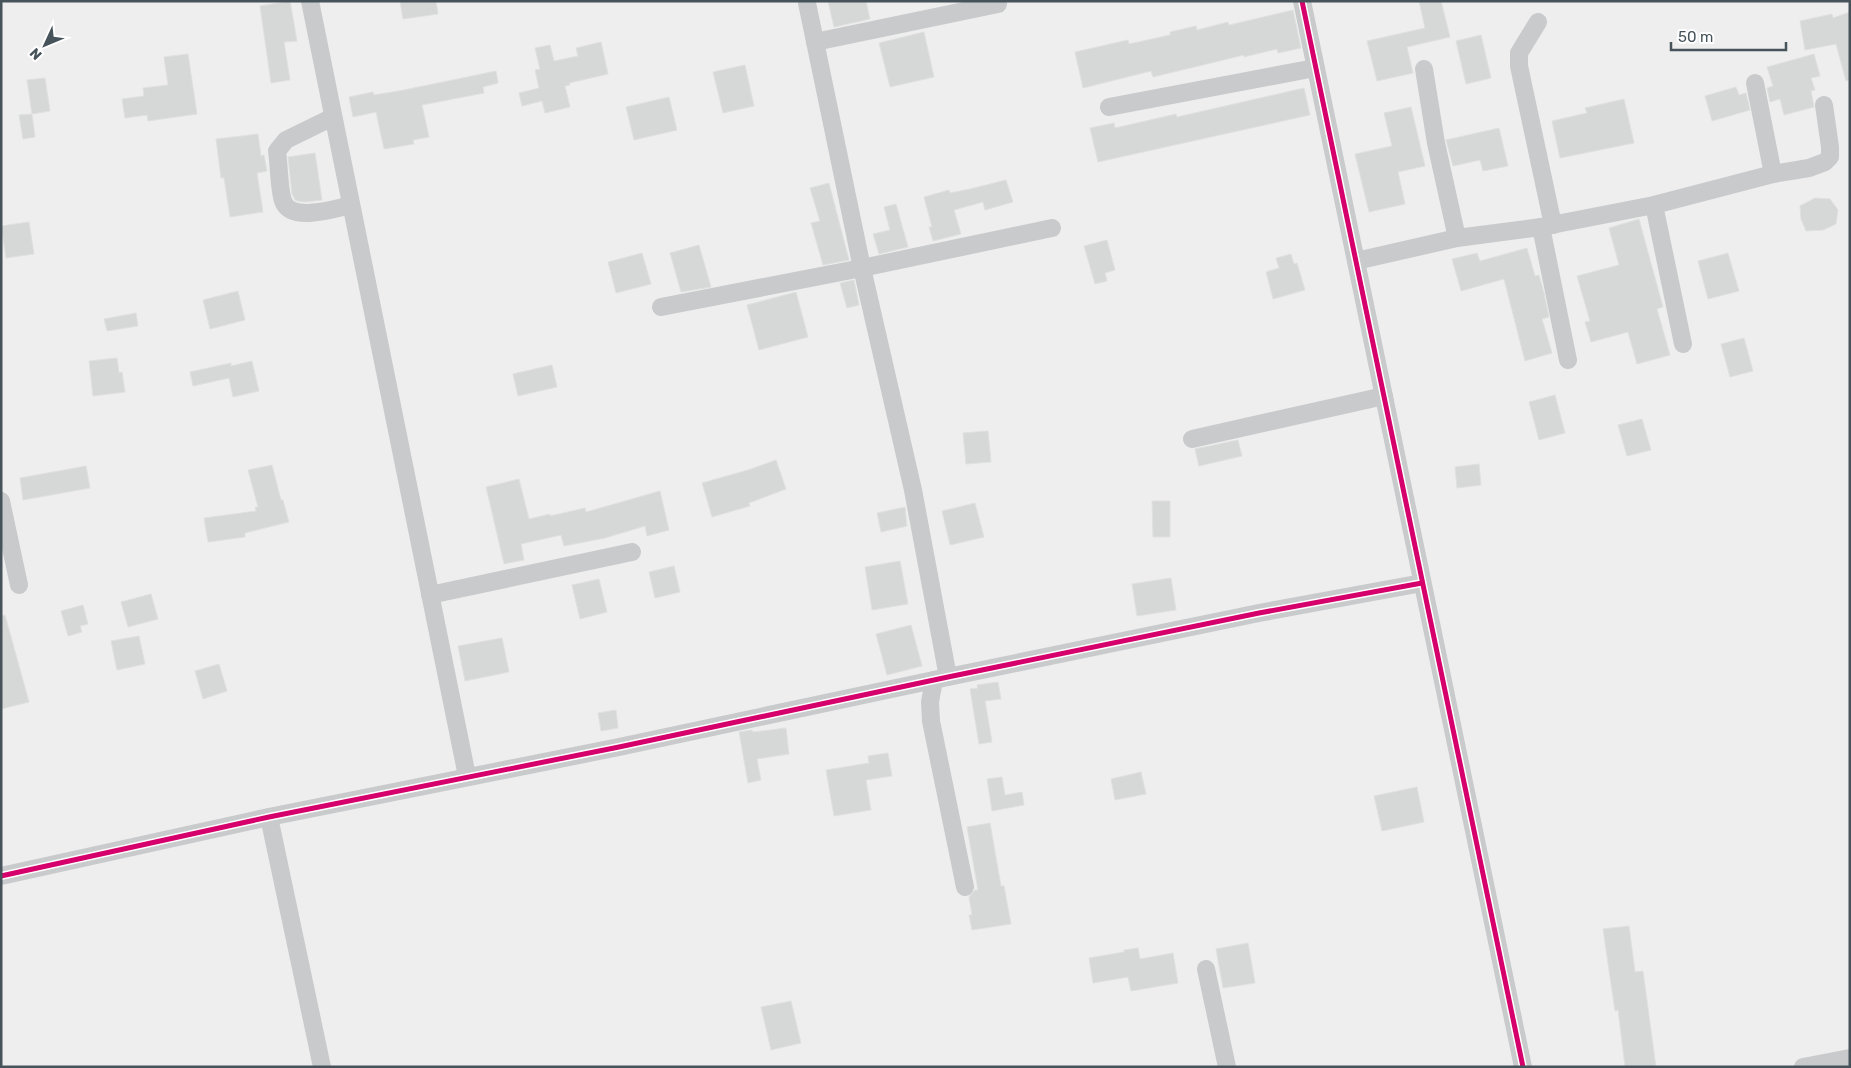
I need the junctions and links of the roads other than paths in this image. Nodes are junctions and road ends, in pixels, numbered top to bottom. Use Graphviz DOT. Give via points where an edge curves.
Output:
graph roads {
  1 [pos="310,1"];
  2 [pos="1302,1"];
  3 [pos="807,3"];
  4 [pos="998,4"];
  5 [pos="1538,22"];
  6 [pos="815,42"];
  7 [pos="1316,68"];
  8 [pos="1424,69"];
  9 [pos="1754,83"];
  10 [pos="1824,105"];
  11 [pos="1109,108"];
  12 [pos="333,117"];
  13 [pos="1773,174"];
  14 [pos="351,205"];
  15 [pos="1654,205"];
  16 [pos="1547,226"];
  17 [pos="1052,228"];
  18 [pos="1457,238"];
  19 [pos="1356,261"];
  20 [pos="862,268"];
  21 [pos="661,307"];
  22 [pos="1683,344"];
  23 [pos="1568,360"];
  24 [pos="1384,396"];
  25 [pos="1192,439"];
  26 [pos="1,501"];
  27 [pos="632,552"];
  28 [pos="1422,583"];
  29 [pos="19,585"];
  30 [pos="430,594"];
  31 [pos="941,678"];
  32 [pos="467,776"];
  33 [pos="270,817"];
  34 [pos="1,876"];
  35 [pos="965,887"];
  36 [pos="1206,969"];
  37 [pos="1839,1062"];
  38 [pos="322,1067"];
  39 [pos="1227,1067"];
  40 [pos="1523,1067"];
  41 [pos="1803,1067"];
  1 -- 12 [label="street"];
  2 -- 7 [label="street"];
  3 -- 6 [label="street"];
  4 -- 6 [label="street"];
  5 -- 16 [label="street" via="1519,53 1518,66"];
  6 -- 20 [label="street"];
  7 -- 11 [label="street"];
  7 -- 19 [label="street"];
  8 -- 18 [label="street"];
  9 -- 13 [label="street"];
  10 -- 13 [label="street" via="1830,157 1810,168"];
  12 -- 14 [label="street"];
  12 -- 14 [label="street" via="286,140 277,151 283,201 297,212 315,214"];
  13 -- 15 [label="street"];
  14 -- 30 [label="street"];
  15 -- 16 [label="street"];
  15 -- 22 [label="street"];
  16 -- 18 [label="street"];
  16 -- 23 [label="street"];
  17 -- 20 [label="street"];
  18 -- 19 [label="street"];
  19 -- 24 [label="street"];
  20 -- 21 [label="street"];
  20 -- 31 [label="street" via="913,490"];
  24 -- 25 [label="street"];
  24 -- 28 [label="street"];
  26 -- 29 [label="street"];
  27 -- 30 [label="street"];
  28 -- 31 [label="street"];
  28 -- 40 [label="street"];
  30 -- 32 [label="street"];
  31 -- 32 [label="street"];
  31 -- 35 [label="street" via="930,702 931,721"];
  32 -- 33 [label="street"];
  33 -- 34 [label="street"];
  33 -- 38 [label="street"];
  36 -- 39 [label="street"];
  37 -- 41 [label="street"];
}
